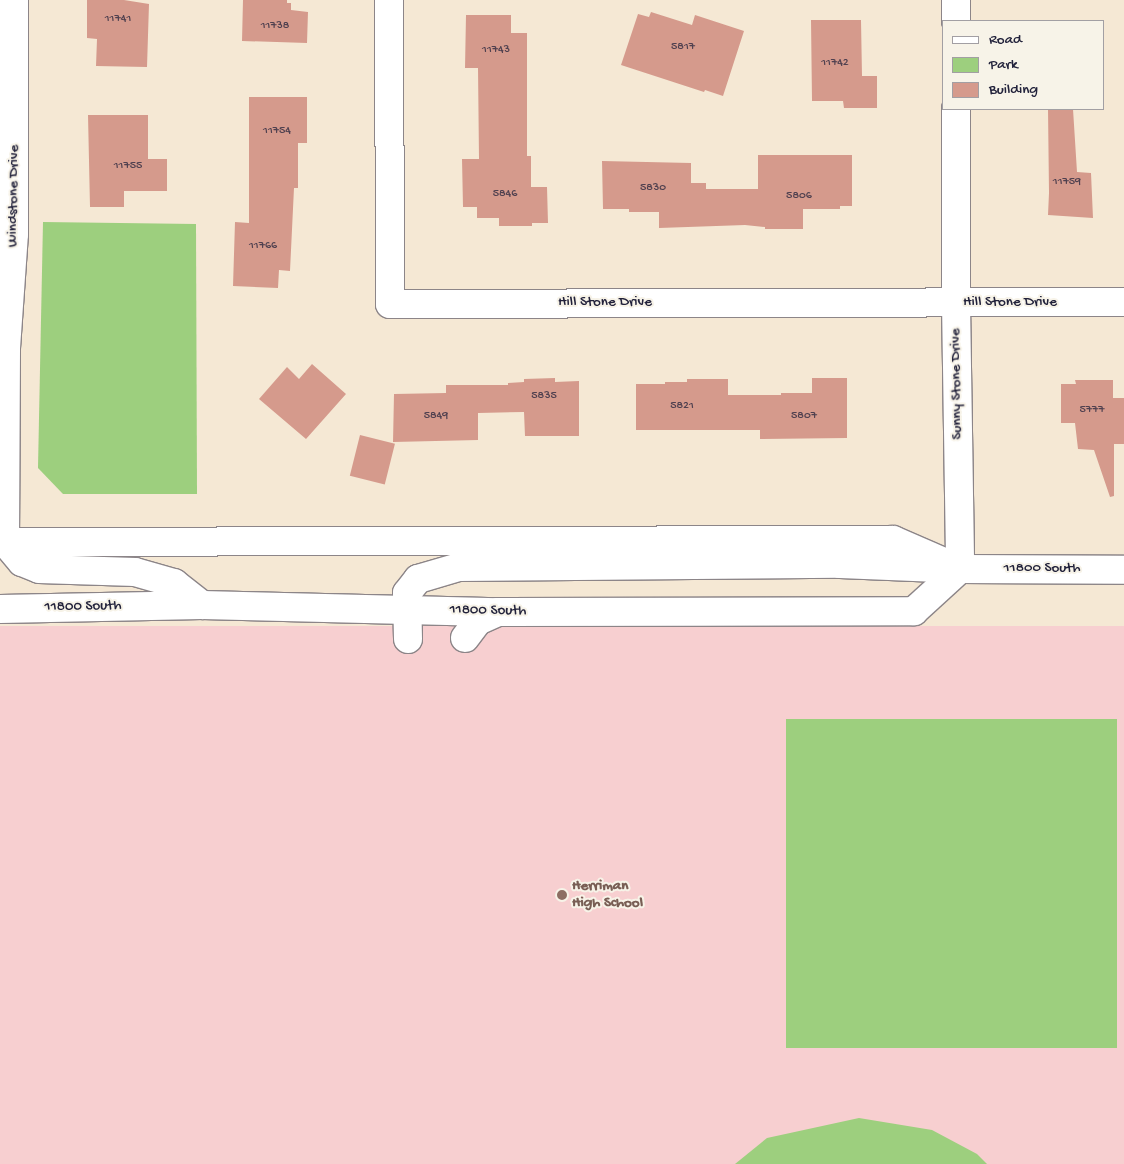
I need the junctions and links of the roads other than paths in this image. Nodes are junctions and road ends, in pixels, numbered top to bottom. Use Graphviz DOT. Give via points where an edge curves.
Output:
graph roads {
  1 [pos="14,0"];
  2 [pos="390,0"];
  3 [pos="956,0"];
  4 [pos="956,20"];
  5 [pos="956,110"];
  6 [pos="4,295"];
  7 [pos="956,302"];
  8 [pos="1124,302"];
  9 [pos="2,543"];
  10 [pos="960,569"];
  11 [pos="1124,570"];
  12 [pos="202,605"];
  13 [pos="0,609"];
  14 [pos="407,609"];
  15 [pos="498,612"];
  16 [pos="465,638"];
  17 [pos="408,639"];
  1 -- 6 [label="main road, Windstone Drive" via="14,234"];
  2 -- 7 [label="main road, Hill Stone Drive" via="390,304"];
  3 -- 4 [label="main road"];
  5 -- 7 [label="main road, Sunny Stone Drive"];
  6 -- 9 [label="main road, Windstone Drive"];
  7 -- 8 [label="main road, Hill Stone Drive"];
  7 -- 10 [label="main road, Sunny Stone Drive"];
  9 -- 10 [label="main road, 11800 South" via="893,540"];
  9 -- 12 [label="main road" via="22,562 39,569 135,572 174,584"];
  10 -- 11 [label="main road, 11800 South"];
  10 -- 14 [label="main road" via="840,564 459,567 418,579 407,593"];
  10 -- 15 [label="main road, 11800 South" via="914,611"];
  12 -- 13 [label="main road, 11800 South"];
  12 -- 14 [label="main road, 11800 South"];
  14 -- 15 [label="main road, 11800 South"];
  14 -- 17 [label="main road"];
  15 -- 16 [label="main road" via="478,621"];
}
